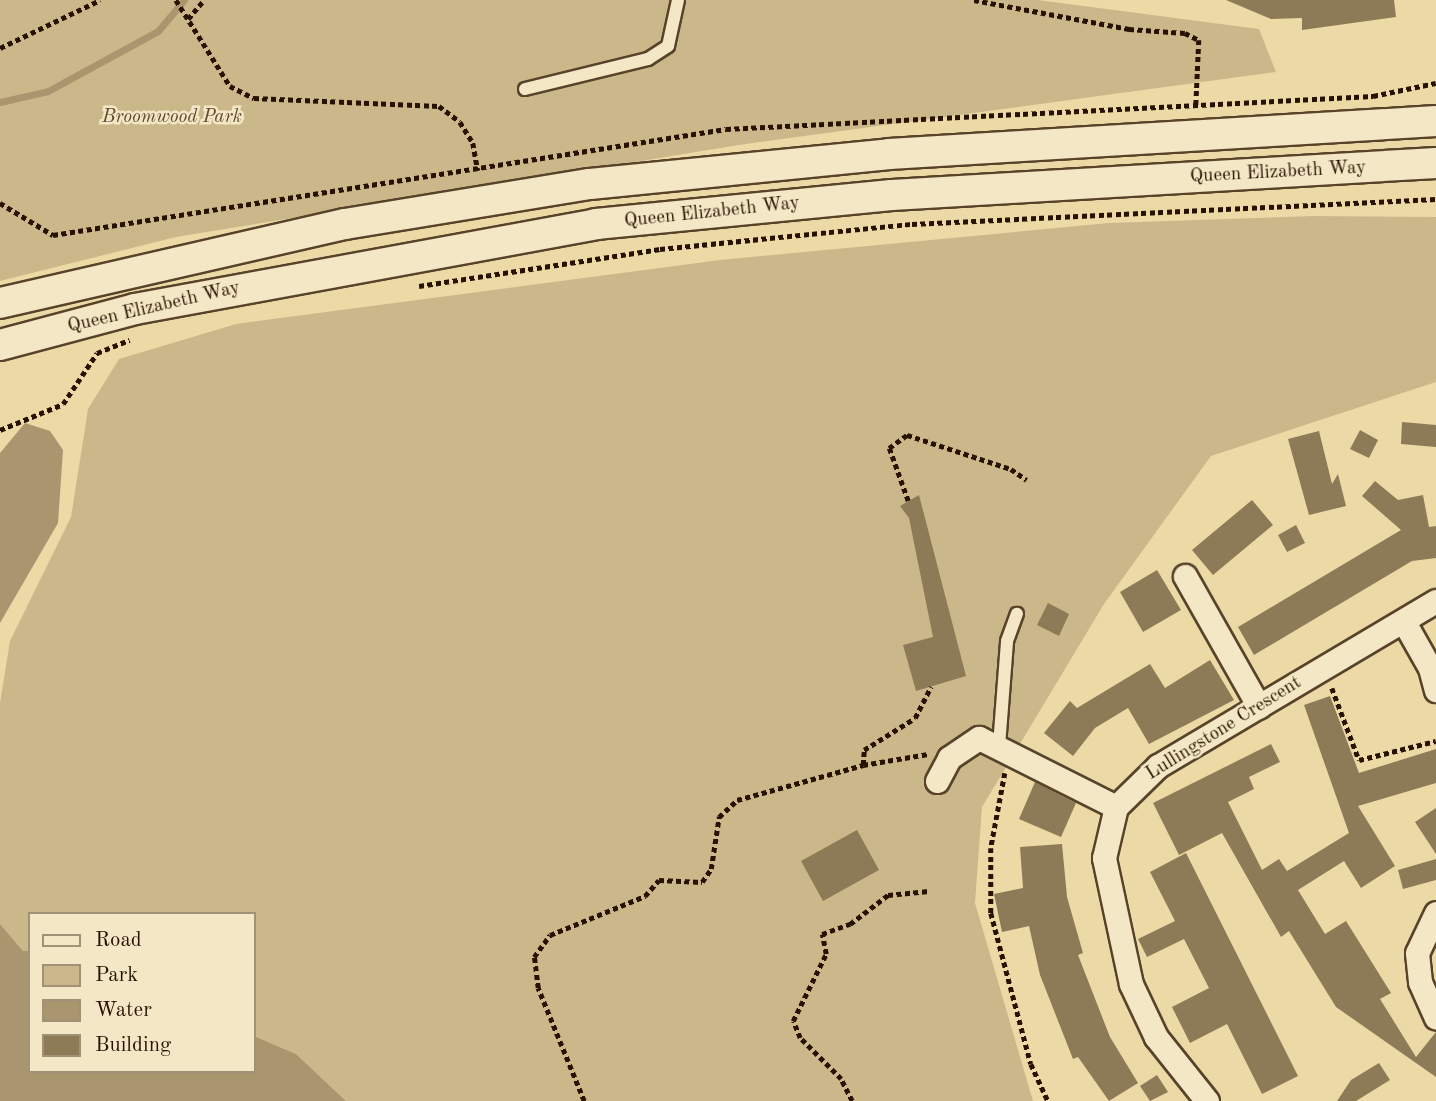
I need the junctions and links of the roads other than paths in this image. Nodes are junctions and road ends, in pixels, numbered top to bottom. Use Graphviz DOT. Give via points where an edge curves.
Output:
graph roads {
  1 [pos="678,0"];
  2 [pos="525,89"];
  3 [pos="1436,121"];
  4 [pos="1436,163"];
  5 [pos="0,303"];
  6 [pos="0,345"];
  7 [pos="1185,576"];
  8 [pos="1436,601"];
  9 [pos="1017,614"];
  10 [pos="1404,622"];
  11 [pos="1436,690"];
  12 [pos="1259,707"];
  13 [pos="1006,749"];
  14 [pos="937,781"];
  15 [pos="1116,807"];
  16 [pos="1436,913"];
  17 [pos="1436,1018"];
  18 [pos="1207,1101"];
  1 -- 2 [label="lane" via="668,46 648,59"];
  3 -- 5 [label="street" via="889,154 590,184 345,224"];
  4 -- 6 [label="street, Queen Elizabeth Way" via="892,195 596,224 135,309"];
  7 -- 12 [label="street"];
  8 -- 10 [label="street, Lullingstone Crescent"];
  9 -- 13 [label="lane" via="1007,641"];
  10 -- 11 [label="street"];
  10 -- 12 [label="street, Lullingstone Crescent"];
  12 -- 15 [label="street, Lullingstone Crescent" via="1158,766"];
  13 -- 14 [label="street" via="979,738 949,758"];
  13 -- 15 [label="street"];
  15 -- 18 [label="street" via="1104,858 1116,935 1130,984 1156,1037"];
  16 -- 17 [label="street" via="1417,953 1420,982"];
}
